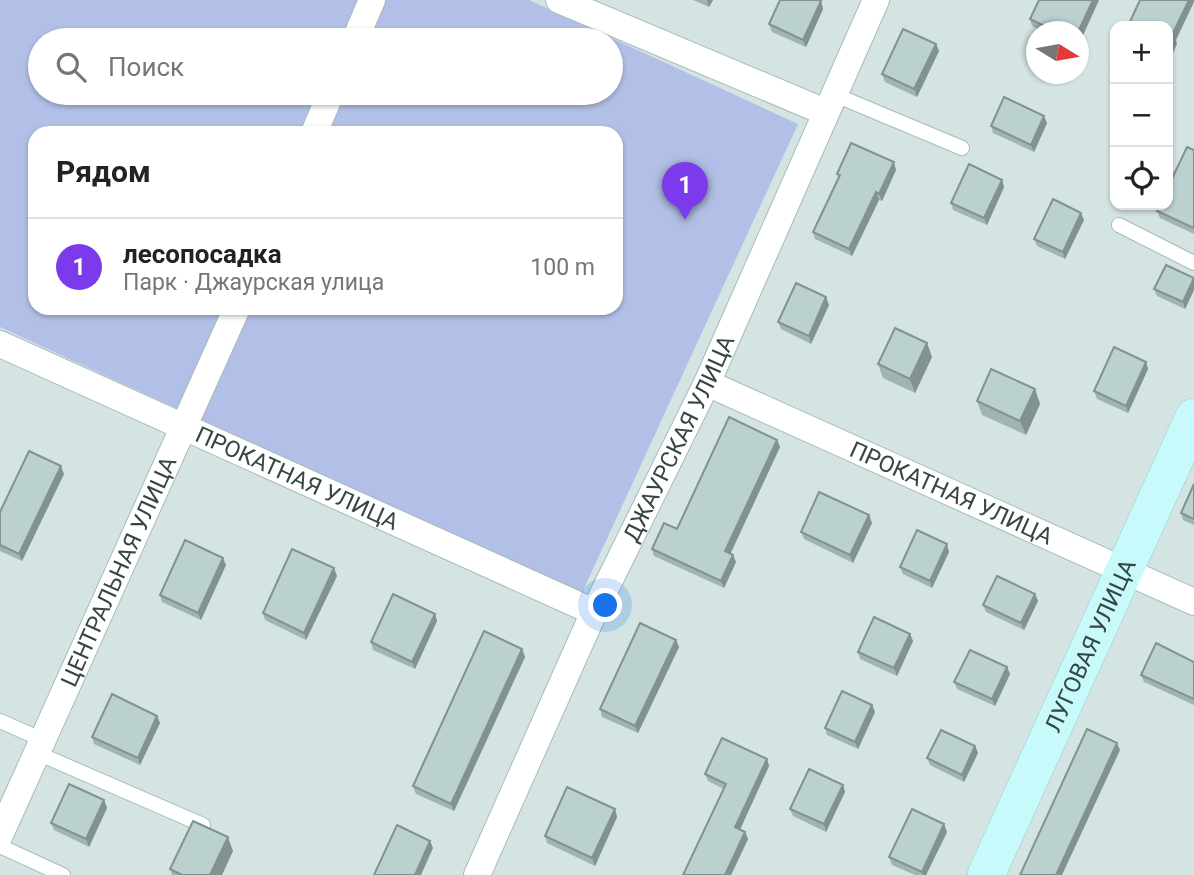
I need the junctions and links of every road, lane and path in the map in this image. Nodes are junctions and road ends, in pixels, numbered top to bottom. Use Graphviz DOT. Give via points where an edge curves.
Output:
graph roads {
  1 [pos="372,0"];
  2 [pos="559,0"];
  3 [pos="876,0"];
  4 [pos="360,28"];
  5 [pos="829,103"];
  6 [pos="326,105"];
  7 [pos="317,126"];
  8 [pos="962,148"];
  9 [pos="1119,225"];
  10 [pos="1194,263"];
  11 [pos="234,315"];
  12 [pos="0,344"];
  13 [pos="707,383"];
  14 [pos="1194,417"];
  15 [pos="184,427"];
  16 [pos="1124,572"];
  17 [pos="1194,602"];
  18 [pos="594,612"];
  19 [pos="0,721"];
  20 [pos="40,746"];
  21 [pos="203,825"];
  22 [pos="0,835"];
  23 [pos="0,846"];
  24 [pos="63,875"];
  25 [pos="477,875"];
  26 [pos="986,875"];
  1 -- 4 [label="street"];
  2 -- 5 [label="street"];
  3 -- 5 [label="street, ДЖАУРСКАЯ УЛИЦА"];
  5 -- 8 [label="lane"];
  5 -- 13 [label="street, ДЖАУРСКАЯ УЛИЦА"];
  6 -- 7 [label="street"];
  9 -- 10 [label="lane"];
  11 -- 15 [label="street, ЦЕНТРАЛЬНАЯ УЛИЦА"];
  12 -- 15 [label="street, ПРОКАТНАЯ УЛИЦА"];
  13 -- 16 [label="street, ПРОКАТНАЯ УЛИЦА"];
  13 -- 18 [label="street, ДЖАУРСКАЯ УЛИЦА"];
  14 -- 16 [label="main road, ЛУГОВАЯ УЛИЦА"];
  15 -- 18 [label="street, ПРОКАТНАЯ УЛИЦА"];
  15 -- 20 [label="street, ЦЕНТРАЛЬНАЯ УЛИЦА"];
  16 -- 17 [label="street, ПРОКАТНАЯ УЛИЦА"];
  16 -- 26 [label="main road, ЛУГОВАЯ УЛИЦА"];
  18 -- 25 [label="street, ДЖАУРСКАЯ УЛИЦА"];
  19 -- 20 [label="lane"];
  20 -- 21 [label="lane"];
  20 -- 22 [label="street, ЦЕНТРАЛЬНАЯ УЛИЦА"];
  23 -- 24 [label="lane"];
}
